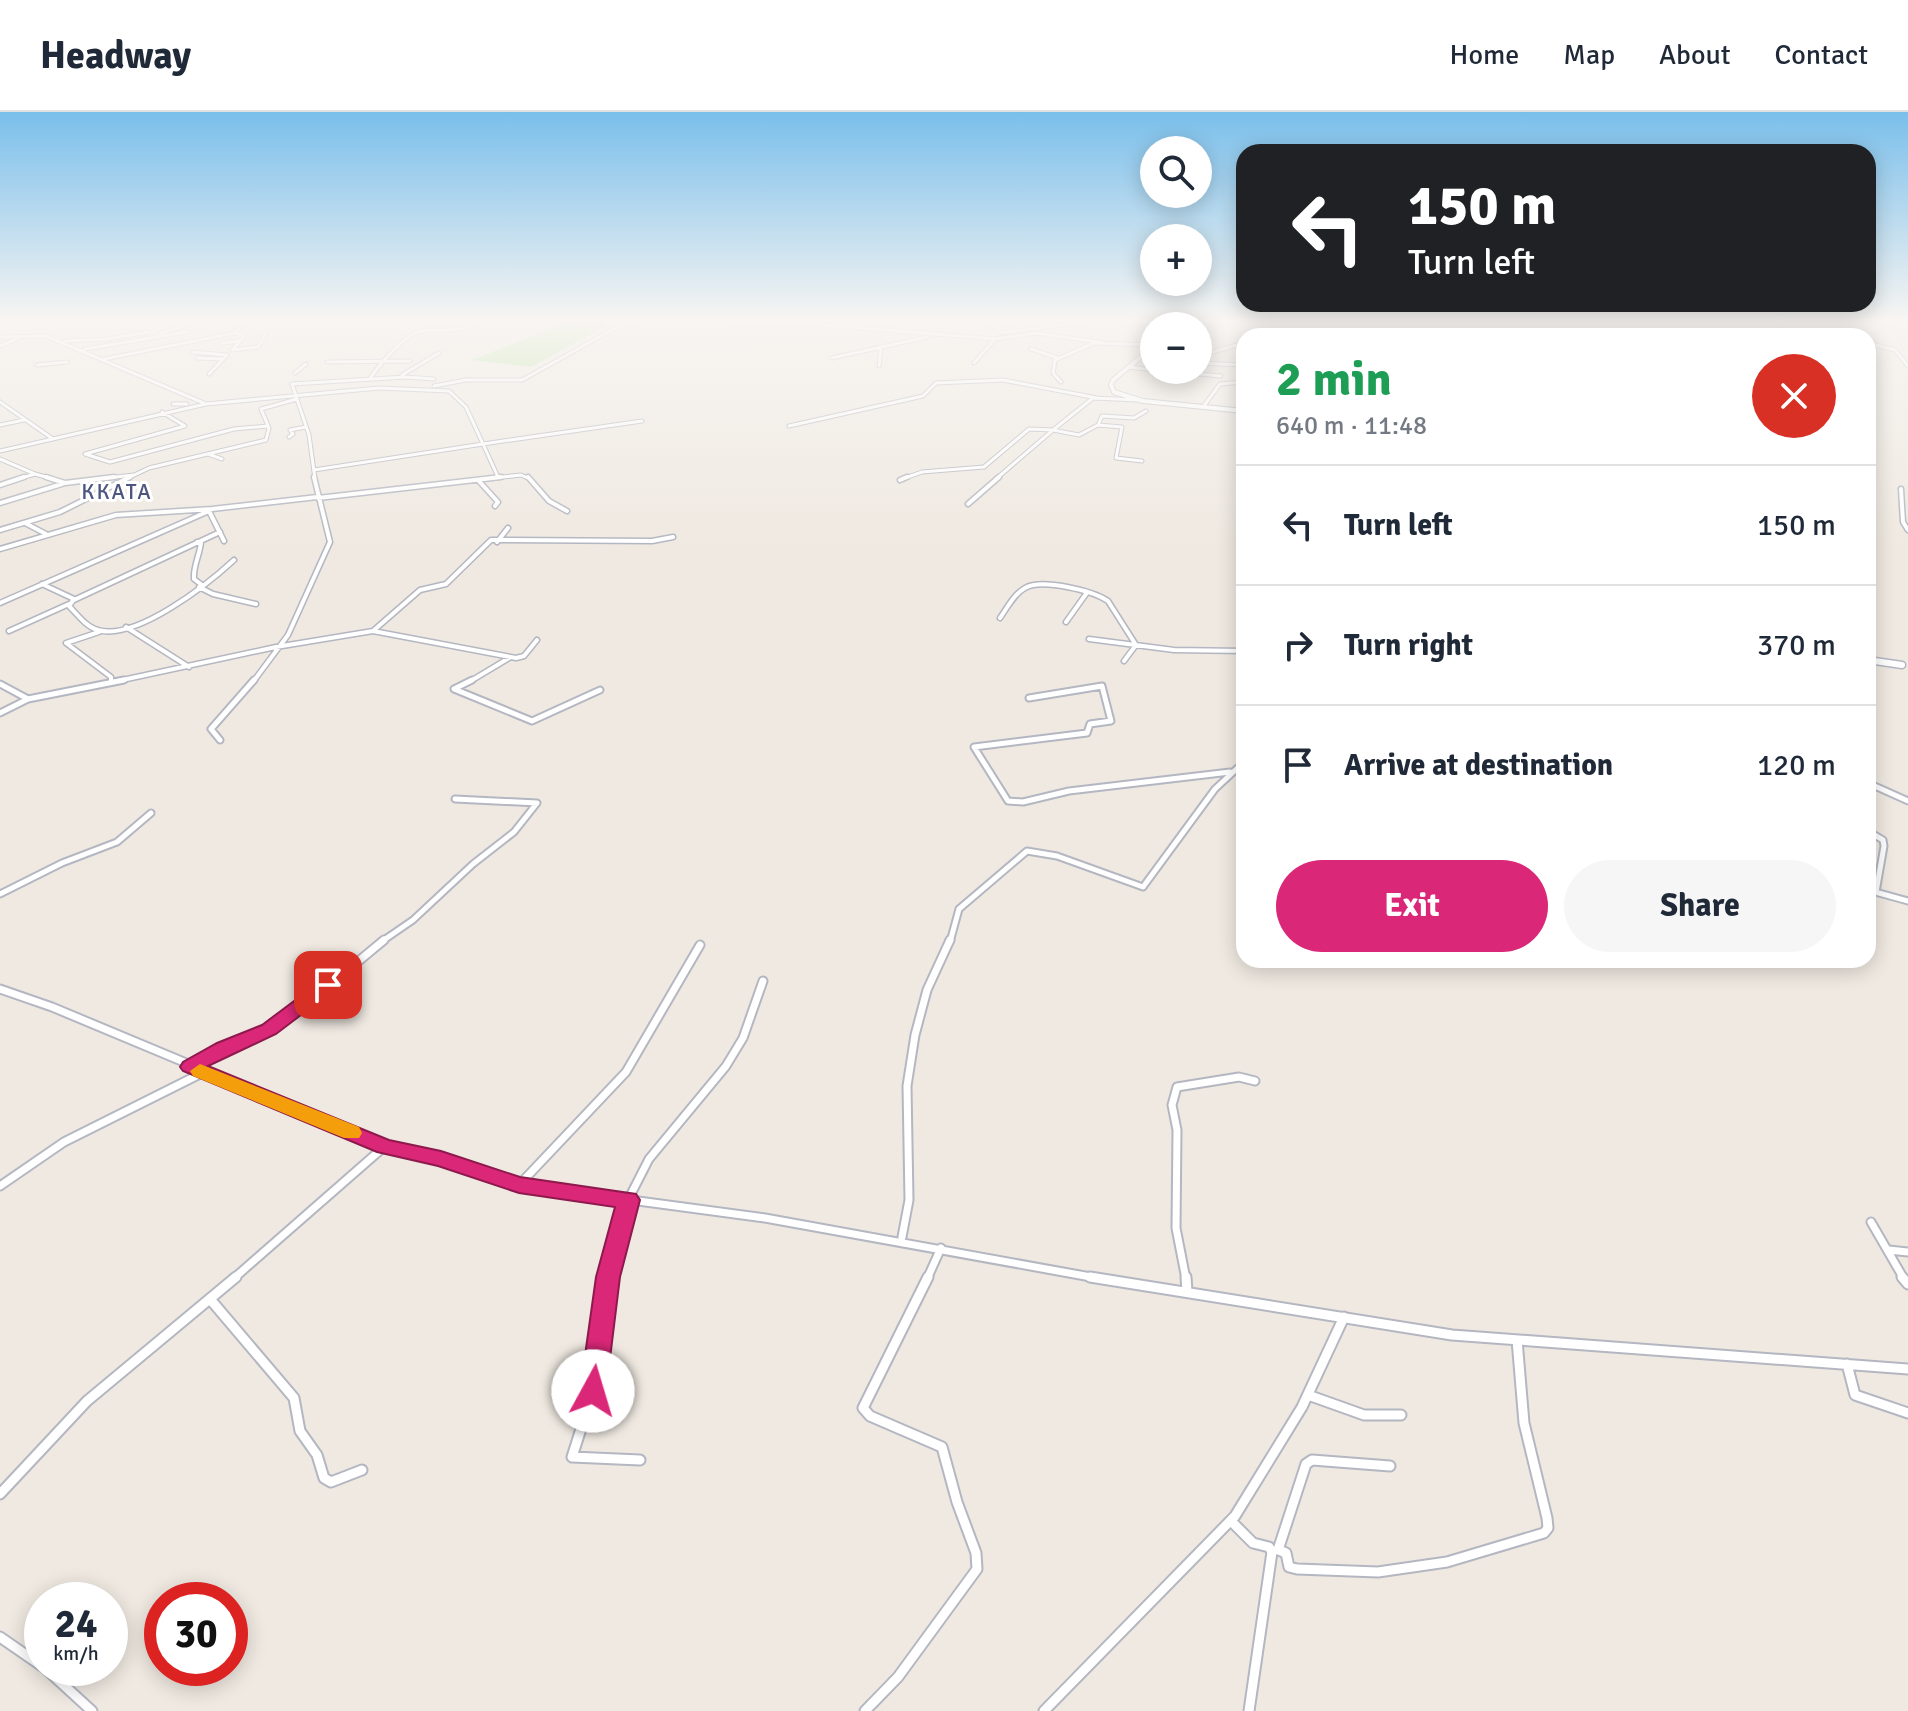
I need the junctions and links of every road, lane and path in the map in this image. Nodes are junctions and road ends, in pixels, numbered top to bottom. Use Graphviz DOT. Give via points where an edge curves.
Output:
graph roads {
  1 [pos="183,396"];
  2 [pos="241,396"];
  3 [pos="305,396"];
  4 [pos="455,396"];
  5 [pos="923,396"];
  6 [pos="1085,396"];
  7 [pos="1127,396"];
  8 [pos="1211,396"];
  9 [pos="295,397"];
  10 [pos="1097,398"];
  11 [pos="1138,400"];
  12 [pos="246,401"];
  13 [pos="0,402"];
  14 [pos="173,404"];
  15 [pos="204,404"];
  16 [pos="1203,407"];
  17 [pos="1236,410"];
  18 [pos="1146,411"];
  19 [pos="161,412"];
  20 [pos="24,420"];
  21 [pos="642,421"];
  22 [pos="1098,425"];
  23 [pos="268,426"];
  24 [pos="789,426"];
  25 [pos="306,427"];
  26 [pos="0,428"];
  27 [pos="1053,430"];
  28 [pos="289,437"];
  29 [pos="53,439"];
  30 [pos="483,444"];
  31 [pos="0,451"];
  32 [pos="208,454"];
  33 [pos="0,459"];
  34 [pos="222,459"];
  35 [pos="1142,461"];
  36 [pos="11,464"];
  37 [pos="0,467"];
  38 [pos="314,470"];
  39 [pos="35,474"];
  40 [pos="138,475"];
  41 [pos="498,477"];
  42 [pos="478,480"];
  43 [pos="900,480"];
  44 [pos="65,483"];
  45 [pos="0,485"];
  46 [pos="1901,489"];
  47 [pos="317,497"];
  48 [pos="0,503"];
  49 [pos="968,504"];
  50 [pos="495,506"];
  51 [pos="210,510"];
  52 [pos="567,511"];
  53 [pos="25,523"];
  54 [pos="508,528"];
  55 [pos="0,530"];
  56 [pos="1908,530"];
  57 [pos="220,532"];
  58 [pos="46,534"];
  59 [pos="673,537"];
  60 [pos="224,541"];
  61 [pos="197,542"];
  62 [pos="497,542"];
  63 [pos="0,549"];
  64 [pos="234,560"];
  65 [pos="42,584"];
  66 [pos="201,586"];
  67 [pos="1086,594"];
  68 [pos="74,600"];
  69 [pos="0,603"];
  70 [pos="69,604"];
  71 [pos="256,604"];
  72 [pos="1000,618"];
  73 [pos="1066,622"];
  74 [pos="126,627"];
  75 [pos="9,631"];
  76 [pos="102,631"];
  77 [pos="373,631"];
  78 [pos="1089,639"];
  79 [pos="537,640"];
  80 [pos="1136,645"];
  81 [pos="276,647"];
  82 [pos="1236,651"];
  83 [pos="509,658"];
  84 [pos="1124,661"];
  85 [pos="1876,661"];
  86 [pos="1906,666"];
  87 [pos="189,667"];
  88 [pos="111,681"];
  89 [pos="0,684"];
  90 [pos="600,690"];
  91 [pos="1029,698"];
  92 [pos="28,699"];
  93 [pos="0,713"];
  94 [pos="220,740"];
  95 [pos="1236,768"];
  96 [pos="1230,772"];
  97 [pos="1876,787"];
  98 [pos="455,799"];
  99 [pos="1908,801"];
  100 [pos="151,813"];
  101 [pos="1876,836"];
  102 [pos="1876,876"];
  103 [pos="1876,892"];
  104 [pos="0,894"];
  105 [pos="1908,901"];
  106 [pos="700,945"];
  107 [pos="763,981"];
  108 [pos="0,989"];
  109 [pos="191,1067"];
  110 [pos="204,1072"];
  111 [pos="1255,1081"];
  112 [pos="385,1146"];
  113 [pos="519,1185"];
  114 [pos="0,1186"];
  115 [pos="628,1200"];
  116 [pos="1871,1222"];
  117 [pos="902,1237"];
  118 [pos="941,1248"];
  119 [pos="1889,1250"];
  120 [pos="1908,1252"];
  121 [pos="1908,1284"];
  122 [pos="1187,1292"];
  123 [pos="210,1299"];
  124 [pos="1344,1317"];
  125 [pos="1517,1340"];
  126 [pos="1847,1364"];
  127 [pos="1908,1369"];
  128 [pos="1308,1395"];
  129 [pos="1908,1413"];
  130 [pos="1401,1415"];
  131 [pos="640,1460"];
  132 [pos="1390,1466"];
  133 [pos="362,1470"];
  134 [pos="2,1488"];
  135 [pos="1231,1521"];
  136 [pos="1275,1551"];
  137 [pos="0,1637"];
  138 [pos="24,1653"];
  139 [pos="65,1686"];
  140 [pos="92,1711"];
  141 [pos="865,1711"];
  142 [pos="1044,1711"];
  143 [pos="1249,1711"];
  1 -- 15 [label="street"];
  2 -- 12 [label="street"];
  3 -- 9 [label="street"];
  4 -- 30 [label="street"];
  5 -- 24 [label="street"];
  6 -- 10 [label="street"];
  7 -- 11 [label="street"];
  8 -- 16 [label="street"];
  9 -- 12 [label="street"];
  9 -- 23 [label="street" via="261,409"];
  9 -- 25 [label="street"];
  10 -- 11 [label="street"];
  10 -- 27 [label="street"];
  11 -- 16 [label="street"];
  12 -- 15 [label="street"];
  13 -- 20 [label="street"];
  14 -- 15 [label="street"];
  15 -- 19 [label="street"];
  16 -- 17 [label="street"];
  18 -- 22 [label="street" via="1134,418 1102,416"];
  19 -- 23 [label="street" via="185,426 85,454 110,462 234,429"];
  19 -- 29 [label="street"];
  20 -- 26 [label="street"];
  20 -- 29 [label="street"];
  21 -- 30 [label="street"];
  22 -- 27 [label="street" via="1082,435"];
  22 -- 35 [label="street" via="1122,427 1116,458"];
  23 -- 32 [label="street" via="266,440"];
  25 -- 28 [label="street" via="290,430"];
  25 -- 38 [label="street"];
  27 -- 43 [label="street" via="1029,429 984,467 922,472"];
  27 -- 49 [label="street"];
  29 -- 31 [label="street"];
  30 -- 38 [label="street"];
  30 -- 41 [label="street"];
  32 -- 34 [label="street"];
  32 -- 40 [label="street"];
  33 -- 36 [label="street"];
  36 -- 37 [label="street"];
  36 -- 39 [label="street"];
  38 -- 47 [label="street"];
  39 -- 44 [label="street"];
  39 -- 45 [label="street"];
  40 -- 44 [label="street"];
  40 -- 53 [label="street"];
  41 -- 42 [label="street"];
  41 -- 52 [label="street" via="527,476 549,501"];
  42 -- 47 [label="street"];
  42 -- 50 [label="street" via="498,502"];
  44 -- 48 [label="street"];
  46 -- 56 [label="street"];
  47 -- 51 [label="street"];
  47 -- 81 [label="street" via="330,542 288,635"];
  51 -- 57 [label="street"];
  51 -- 58 [label="street" via="116,515"];
  51 -- 65 [label="street"];
  53 -- 55 [label="street"];
  53 -- 58 [label="street"];
  54 -- 62 [label="street"];
  57 -- 60 [label="street"];
  57 -- 61 [label="street"];
  58 -- 63 [label="street"];
  59 -- 62 [label="street"];
  61 -- 66 [label="street" via="202,549 192,566"];
  61 -- 68 [label="street"];
  62 -- 77 [label="street" via="491,540 446,584 420,590"];
  64 -- 66 [label="street"];
  65 -- 68 [label="street"];
  65 -- 69 [label="street"];
  66 -- 71 [label="street"];
  66 -- 74 [label="street" via="170,611"];
  67 -- 72 [label="street" via="1030,586"];
  67 -- 73 [label="street"];
  67 -- 80 [label="street" via="1108,601"];
  68 -- 70 [label="street"];
  70 -- 75 [label="street"];
  70 -- 76 [label="street"];
  74 -- 76 [label="street"];
  74 -- 87 [label="street"];
  76 -- 88 [label="street" via="66,643"];
  77 -- 81 [label="street"];
  77 -- 83 [label="street"];
  78 -- 80 [label="street"];
  79 -- 83 [label="street" via="522,657"];
  80 -- 82 [label="street"];
  80 -- 84 [label="street"];
  81 -- 87 [label="street"];
  81 -- 94 [label="street" via="243,697 211,729"];
  83 -- 90 [label="street" via="454,689 532,721"];
  85 -- 86 [label="street"];
  87 -- 88 [label="street"];
  88 -- 92 [label="street"];
  89 -- 92 [label="street"];
  91 -- 96 [label="street" via="1102,686 1111,721 1090,724 1087,733 974,747 1008,801 1020,804 1065,792"];
  92 -- 93 [label="street"];
  95 -- 96 [label="street"];
  96 -- 117 [label="street" via="1143,887 1048,852 1027,851 959,909 915,1035 907,1086 909,1200"];
  97 -- 99 [label="street"];
  98 -- 109 [label="street" via="537,803 514,832 308,1003 269,1030"];
  100 -- 104 [label="street" via="117,842"];
  101 -- 102 [label="street" via="1884,846"];
  103 -- 105 [label="street"];
  106 -- 113 [label="street" via="626,1072"];
  107 -- 115 [label="street" via="743,1038 726,1066 649,1159"];
  108 -- 109 [label="street"];
  109 -- 110 [label="street"];
  110 -- 112 [label="street"];
  110 -- 114 [label="street" via="64,1142"];
  111 -- 122 [label="street" via="1239,1077 1177,1087 1172,1105 1177,1130 1176,1228"];
  112 -- 113 [label="street"];
  112 -- 123 [label="street"];
  113 -- 115 [label="street"];
  115 -- 118 [label="street"];
  115 -- 131 [label="street" via="608,1277 593,1391 572,1457"];
  116 -- 119 [label="street"];
  118 -- 122 [label="street"];
  118 -- 141 [label="street" via="863,1408 870,1416 942,1447 977,1569 898,1677"];
  119 -- 120 [label="street"];
  119 -- 121 [label="street"];
  122 -- 124 [label="street"];
  123 -- 133 [label="street" via="294,1398 300,1431 317,1455 324,1478 331,1482"];
  123 -- 134 [label="street" via="87,1401"];
  124 -- 125 [label="street"];
  124 -- 128 [label="street"];
  125 -- 126 [label="street"];
  125 -- 136 [label="street" via="1524,1423 1547,1518 1544,1533 1447,1562 1378,1572 1297,1569 1289,1567 1286,1553"];
  126 -- 127 [label="street"];
  126 -- 129 [label="street" via="1855,1395"];
  128 -- 130 [label="street" via="1361,1417"];
  128 -- 135 [label="street"];
  132 -- 136 [label="street" via="1312,1460 1306,1464"];
  135 -- 136 [label="street" via="1253,1543"];
  135 -- 142 [label="street"];
  136 -- 143 [label="street"];
  137 -- 138 [label="street"];
  139 -- 140 [label="street"];
}
